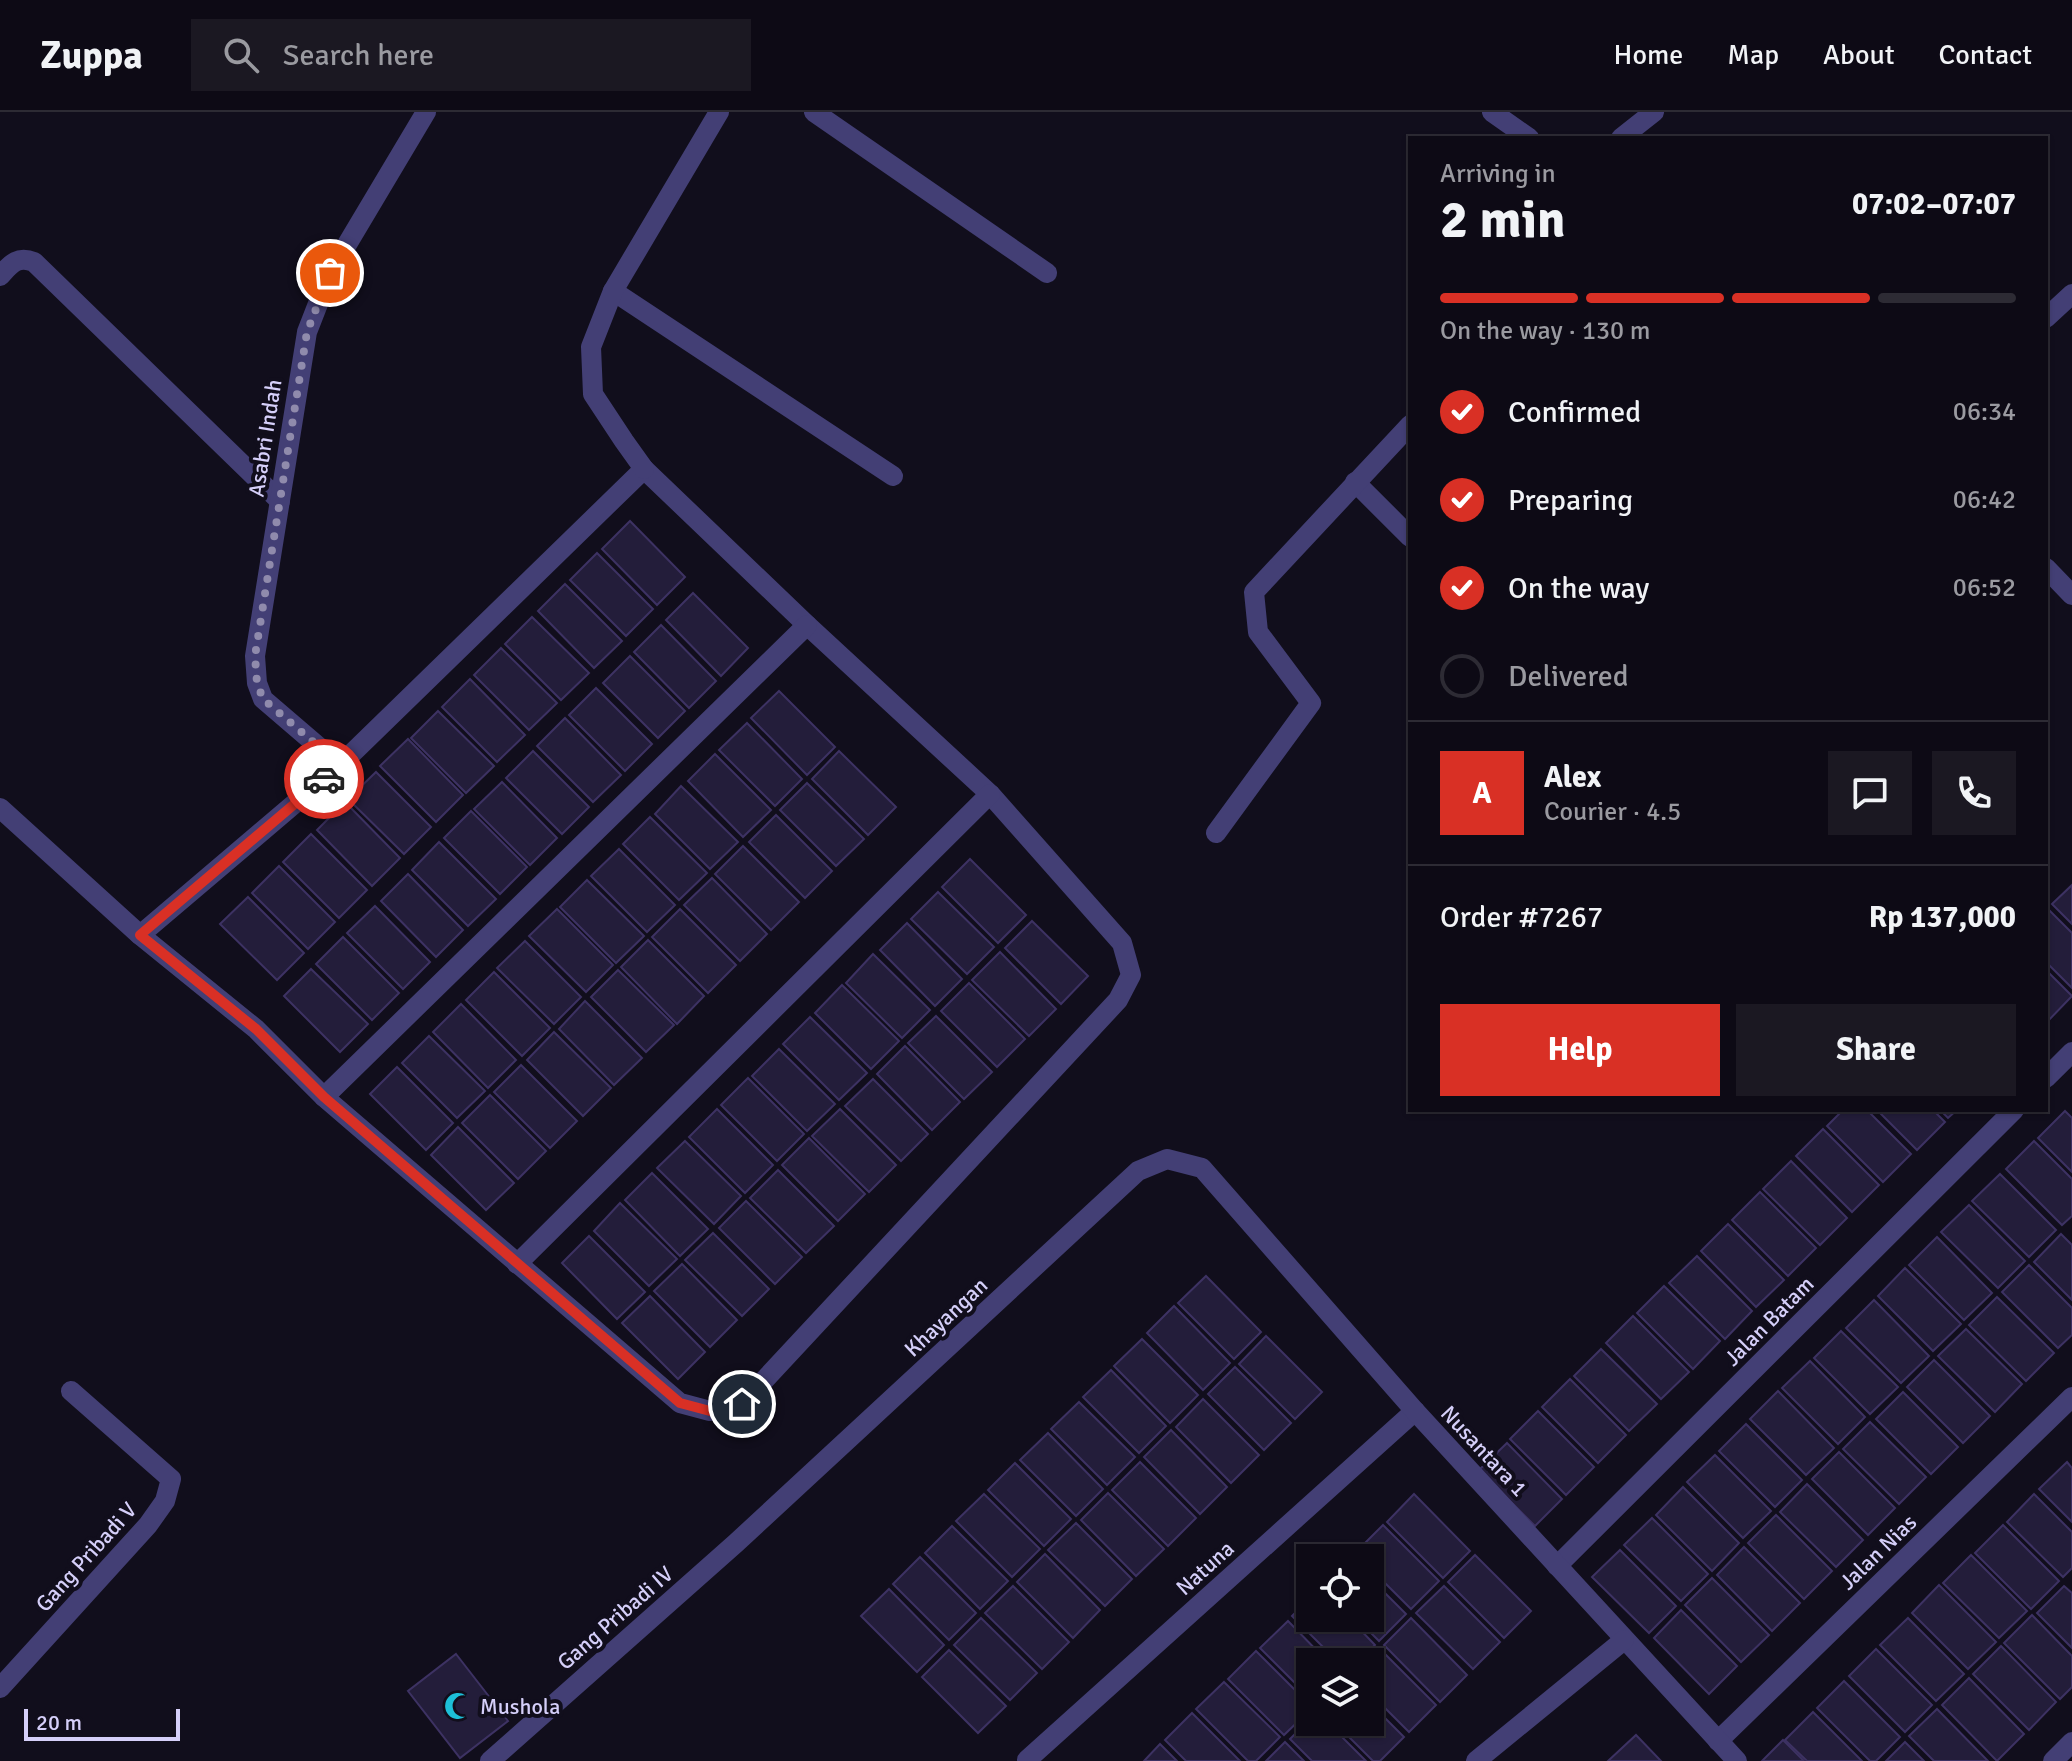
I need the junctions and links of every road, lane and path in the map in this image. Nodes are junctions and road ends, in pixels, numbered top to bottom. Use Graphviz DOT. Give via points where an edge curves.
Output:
graph roads {
  1 [pos="426,112"];
  2 [pos="719,112"];
  3 [pos="814,112"];
  4 [pos="1492,112"];
  5 [pos="1654,112"];
  6 [pos="1526,136"];
  7 [pos="1624,136"];
  8 [pos="1047,273"];
  9 [pos="0,276"];
  10 [pos="613,291"];
  11 [pos="2072,294"];
  12 [pos="2048,316"];
  13 [pos="1408,427"];
  14 [pos="644,469"];
  15 [pos="893,476"];
  16 [pos="1355,482"];
  17 [pos="280,501"];
  18 [pos="1408,535"];
  19 [pos="2048,570"];
  20 [pos="2072,595"];
  21 [pos="807,625"];
  22 [pos="340,765"];
  23 [pos="990,794"];
  24 [pos="0,808"];
  25 [pos="1216,833"];
  26 [pos="140,935"];
  27 [pos="2072,1052"];
  28 [pos="2048,1076"];
  29 [pos="324,1097"];
  30 [pos="2012,1112"];
  31 [pos="1202,1168"];
  32 [pos="517,1264"];
  33 [pos="71,1391"];
  34 [pos="2072,1397"];
  35 [pos="1415,1411"];
  36 [pos="736,1543"];
  37 [pos="1557,1566"];
  38 [pos="1624,1640"];
  39 [pos="0,1688"];
  40 [pos="1718,1741"];
  41 [pos="2072,1742"];
  42 [pos="1027,1760"];
  43 [pos="490,1761"];
  44 [pos="1476,1761"];
  45 [pos="1737,1761"];
  46 [pos="2053,1761"];
  1 -- 17 [label="street, Asabri Indah" via="330,273 307,332"];
  2 -- 10 [label="street"];
  3 -- 8 [label="street"];
  4 -- 6 [label="street"];
  5 -- 7 [label="street"];
  9 -- 17 [label="street" via="14,261 34,262"];
  10 -- 14 [label="street" via="591,347 593,394"];
  10 -- 15 [label="street"];
  11 -- 12 [label="street"];
  13 -- 16 [label="street"];
  14 -- 21 [label="street"];
  14 -- 22 [label="street"];
  16 -- 18 [label="street"];
  16 -- 25 [label="street" via="1254,592 1258,632 1311,703"];
  17 -- 22 [label="street, Asabri Indah" via="255,656 257,683 263,699"];
  19 -- 20 [label="street"];
  21 -- 23 [label="street"];
  21 -- 29 [label="street"];
  22 -- 26 [label="street"];
  23 -- 32 [label="street"];
  23 -- 32 [label="street" via="1122,943 1131,975 1118,1000 742,1404 710,1411 680,1403"];
  24 -- 26 [label="street"];
  26 -- 29 [label="street" via="256,1029"];
  27 -- 28 [label="street"];
  29 -- 32 [label="street"];
  30 -- 37 [label="street, Jalan Batam"];
  31 -- 35 [label="street, Nusantara 1"];
  31 -- 36 [label="street, Khayangan" via="1167,1159 1138,1171"];
  33 -- 39 [label="street, Gang Pribadi V" via="171,1479 165,1501 148,1525"];
  34 -- 40 [label="street, Jalan Nias"];
  35 -- 37 [label="street, Nusantara 1"];
  35 -- 42 [label="street, Natuna"];
  36 -- 43 [label="street, Gang Pribadi IV"];
  37 -- 38 [label="street, Nusantara 1"];
  38 -- 40 [label="street, Nusantara 1"];
  38 -- 44 [label="street"];
  40 -- 45 [label="street, Nusantara 1"];
  41 -- 46 [label="street"];
}
